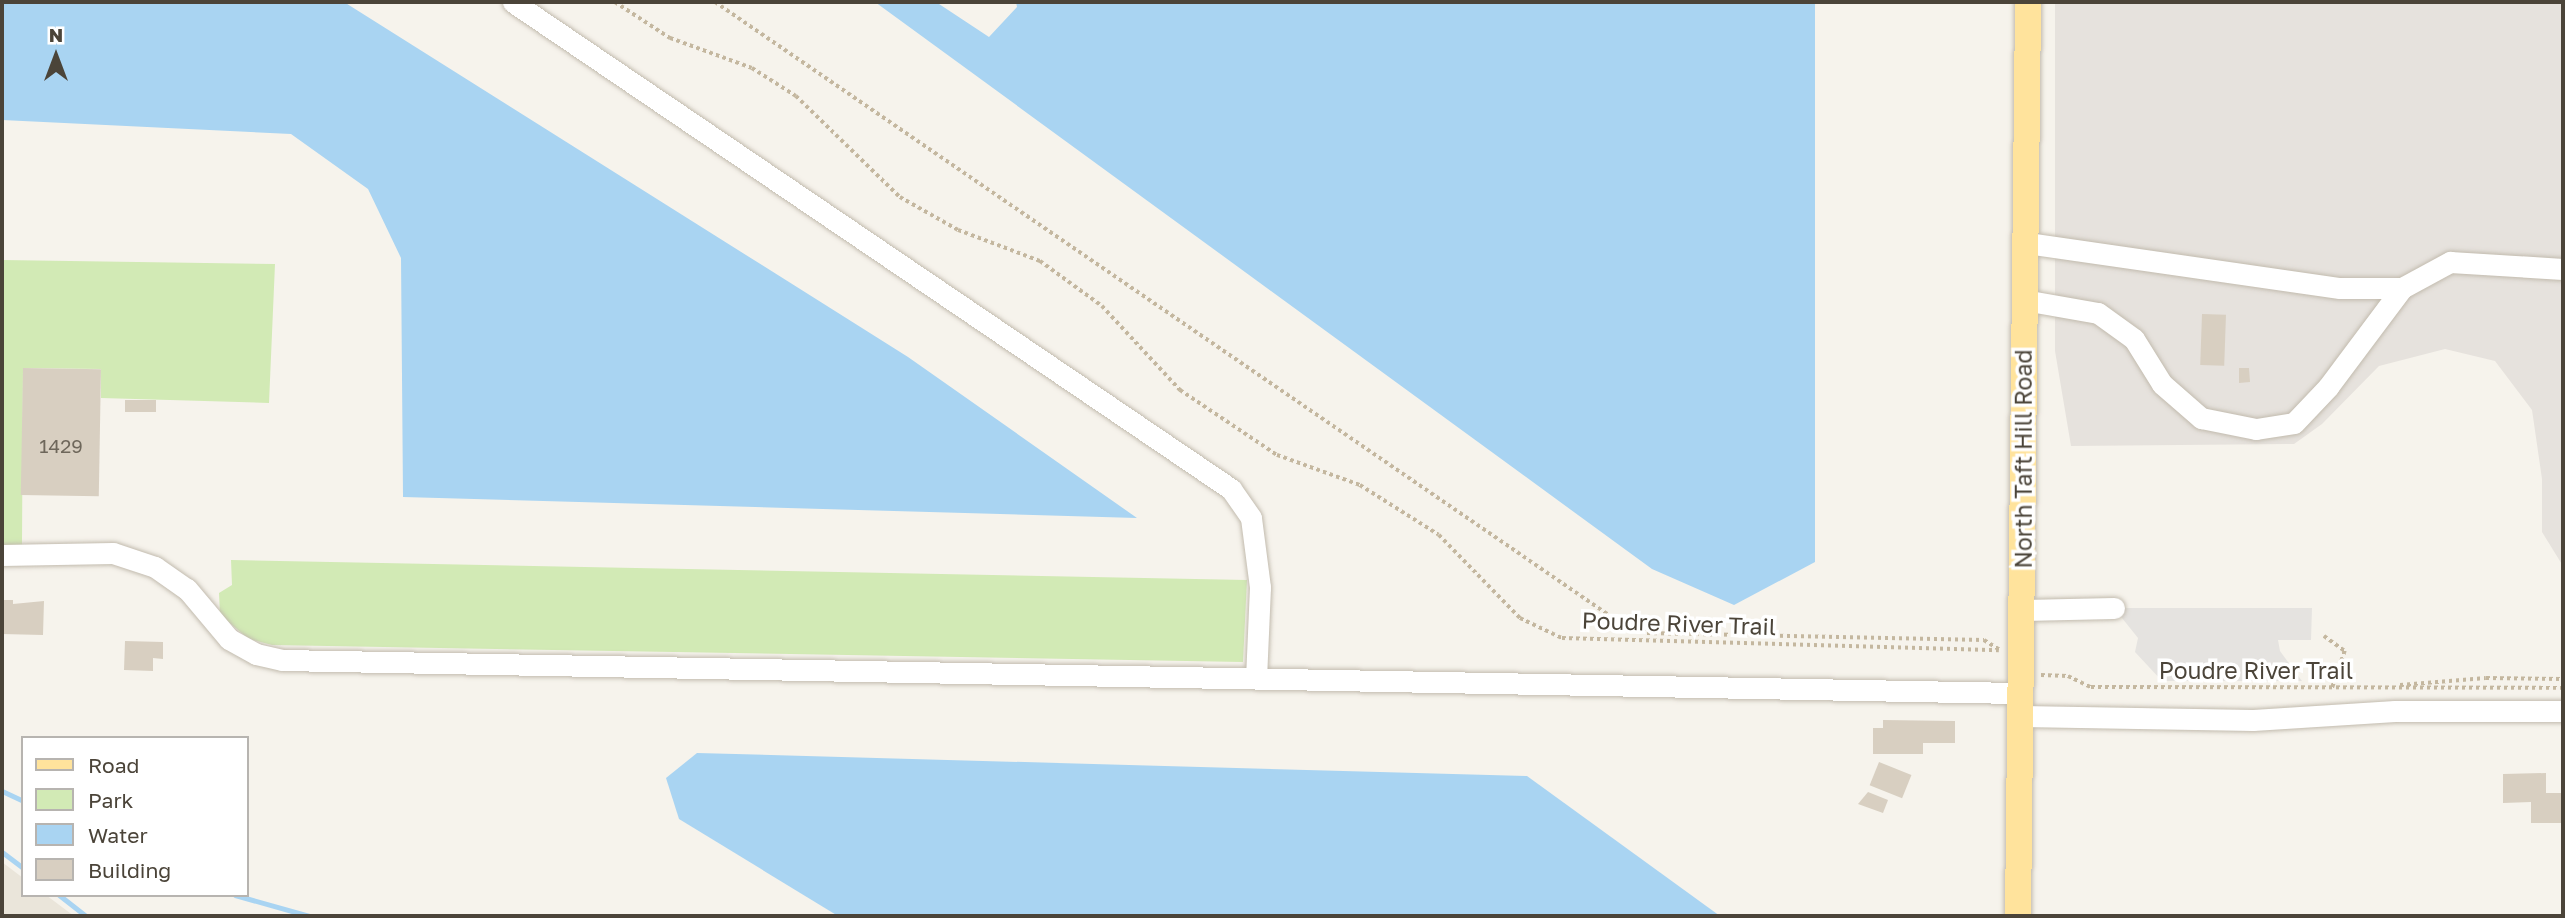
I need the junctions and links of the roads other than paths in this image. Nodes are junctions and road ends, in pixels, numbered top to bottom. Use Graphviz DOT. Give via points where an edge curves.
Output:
graph roads {
  1 [pos="513,2"];
  2 [pos="2028,2"];
  3 [pos="2027,243"];
  4 [pos="2563,269"];
  5 [pos="2402,288"];
  6 [pos="2024,300"];
  7 [pos="2,555"];
  8 [pos="2114,608"];
  9 [pos="2023,610"];
  10 [pos="1256,678"];
  11 [pos="2021,704"];
  12 [pos="2563,711"];
  13 [pos="2018,916"];
  1 -- 10 [label="lane" via="1231,489 1251,518 1261,587"];
  2 -- 3 [label="main road, North Taft Hill Road"];
  3 -- 5 [label="lane" via="2340,289"];
  3 -- 6 [label="main road, North Taft Hill Road"];
  4 -- 5 [label="lane" via="2451,262"];
  5 -- 6 [label="lane" via="2328,387 2294,423 2256,429 2201,418 2162,384 2134,338 2098,313"];
  6 -- 9 [label="main road, North Taft Hill Road"];
  7 -- 10 [label="lane" via="113,553 155,567 187,589 229,639 256,654 282,660"];
  8 -- 9 [label="lane"];
  9 -- 11 [label="main road, North Taft Hill Road"];
  10 -- 11 [label="lane"];
  11 -- 12 [label="lane" via="2253,720 2395,711"];
  11 -- 13 [label="main road, North Taft Hill Road"];
}
